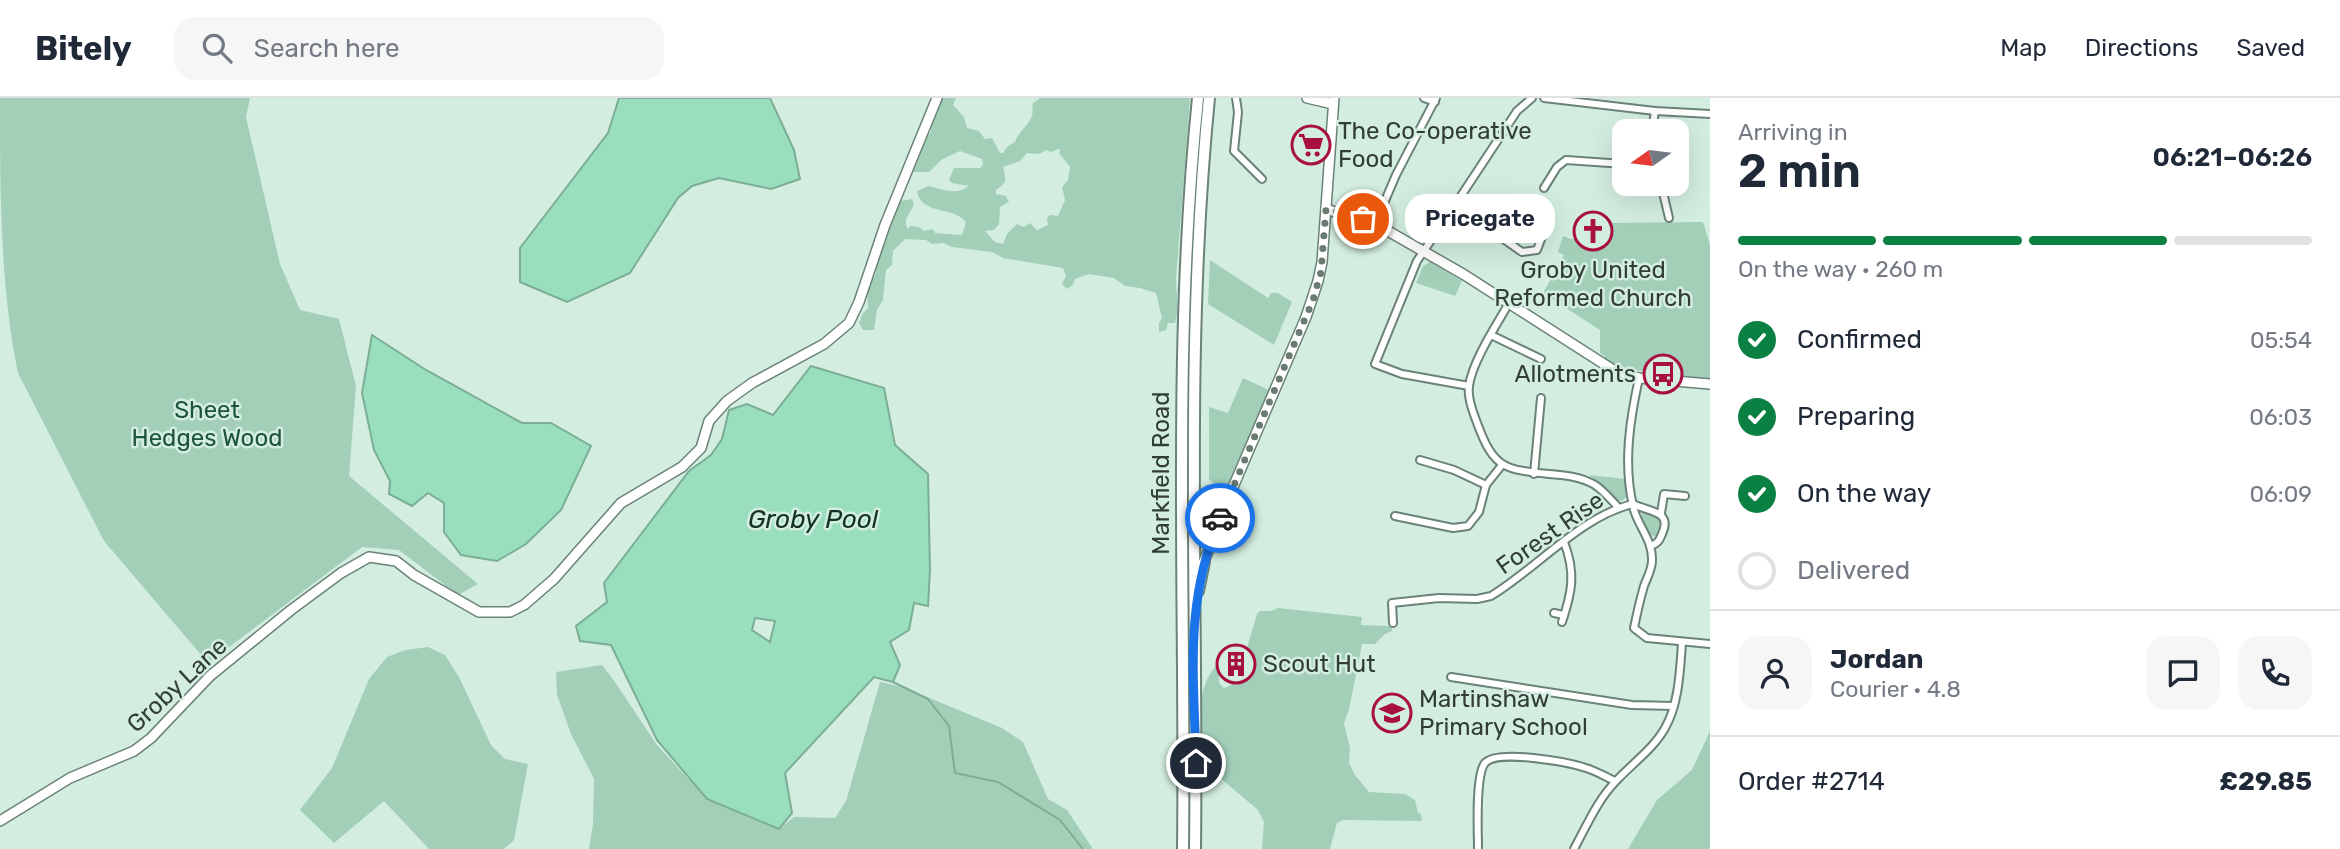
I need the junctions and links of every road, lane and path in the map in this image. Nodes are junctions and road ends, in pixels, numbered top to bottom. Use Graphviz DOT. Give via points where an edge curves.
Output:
graph roads {
  1 [pos="937,98"];
  2 [pos="1198,98"];
  3 [pos="1209,98"];
  4 [pos="1236,98"];
  5 [pos="1307,98"];
  6 [pos="1424,98"];
  7 [pos="1532,98"];
  8 [pos="1544,98"];
  9 [pos="1436,100"];
  10 [pos="1333,101"];
  11 [pos="1655,111"];
  12 [pos="1710,114"];
  13 [pos="1654,119"];
  14 [pos="1612,163"];
  15 [pos="1251,180"];
  16 [pos="1544,188"];
  17 [pos="1664,196"];
  18 [pos="1455,205"];
  19 [pos="1326,209"];
  20 [pos="1669,218"];
  21 [pos="1548,221"];
  22 [pos="1375,224"];
  23 [pos="1423,251"];
  24 [pos="1509,303"];
  25 [pos="1491,335"];
  26 [pos="1529,355"];
  27 [pos="1541,359"];
  28 [pos="1526,364"];
  29 [pos="1639,377"];
  30 [pos="1710,384"];
  31 [pos="1469,386"];
  32 [pos="1541,398"];
  33 [pos="1420,460"];
  34 [pos="1502,464"];
  35 [pos="1534,474"];
  36 [pos="1486,485"];
  37 [pos="1685,496"];
  38 [pos="1633,505"];
  39 [pos="1619,508"];
  40 [pos="1661,513"];
  41 [pos="1395,516"];
  42 [pos="1564,542"];
  43 [pos="1651,546"];
  44 [pos="1203,562"];
  45 [pos="1554,613"];
  46 [pos="1393,623"];
  47 [pos="1193,627"];
  48 [pos="1682,643"];
  49 [pos="1710,644"];
  50 [pos="1451,677"];
  51 [pos="1674,706"];
  52 [pos="1615,781"];
  53 [pos="0,821"];
  54 [pos="1184,849"];
  55 [pos="1195,849"];
  56 [pos="1478,849"];
  57 [pos="1574,849"];
  1 -- 53 [label="street, Groby Lane" via="849,323 824,344 727,401 709,421 701,448 682,467 621,503 554,579 524,605 510,612 479,612 396,561 369,557 291,610 210,677 134,751 70,778"];
  2 -- 54 [label="highway, Markfield Road" via="1183,308"];
  3 -- 47 [label="highway, Markfield Road" via="1194,349"];
  4 -- 15 [label="street" via="1234,151 1260,176"];
  5 -- 10 [label="street"];
  6 -- 9 [label="street"];
  7 -- 18 [label="street" via="1517,111"];
  8 -- 11 [label="street"];
  9 -- 22 [label="street"];
  10 -- 19 [label="street, Markfield Road"];
  11 -- 12 [label="street"];
  11 -- 13 [label="street"];
  14 -- 16 [label="street" via="1566,160"];
  17 -- 20 [label="street"];
  18 -- 21 [label="street" via="1522,252 1537,250"];
  18 -- 23 [label="street"];
  19 -- 22 [label="street"];
  19 -- 44 [label="street, Markfield Road" via="1321,272 1313,300"];
  22 -- 23 [label="street"];
  23 -- 24 [label="street"];
  23 -- 31 [label="street" via="1375,364 1402,374"];
  24 -- 25 [label="street"];
  24 -- 29 [label="street" via="1618,373"];
  25 -- 26 [label="street"];
  25 -- 31 [label="street"];
  26 -- 27 [label="street"];
  26 -- 28 [label="street"];
  29 -- 30 [label="street"];
  29 -- 38 [label="street" via="1628,448"];
  31 -- 34 [label="street" via="1487,449"];
  32 -- 35 [label="street"];
  33 -- 36 [label="street"];
  34 -- 35 [label="street"];
  34 -- 36 [label="street"];
  35 -- 39 [label="street" via="1589,482"];
  36 -- 41 [label="street" via="1479,512 1468,526 1453,528"];
  37 -- 40 [label="street" via="1664,494"];
  38 -- 39 [label="street, Forest Rise"];
  38 -- 40 [label="street"];
  38 -- 43 [label="street"];
  39 -- 42 [label="street, Forest Rise"];
  40 -- 43 [label="street" via="1664,530 1658,544"];
  42 -- 45 [label="street" via="1572,563 1571,593 1563,619"];
  42 -- 46 [label="street, Forest Rise" via="1491,596 1392,603"];
  43 -- 48 [label="street" via="1652,563 1634,628 1647,638"];
  44 -- 47 [label="highway"];
  47 -- 55 [label="highway, Markfield Road"];
  48 -- 49 [label="street"];
  48 -- 51 [label="street"];
  50 -- 51 [label="street" via="1632,705"];
  51 -- 52 [label="street" via="1665,728"];
  52 -- 56 [label="street" via="1586,768 1496,757 1485,763 1480,777"];
  52 -- 57 [label="street"];
}
